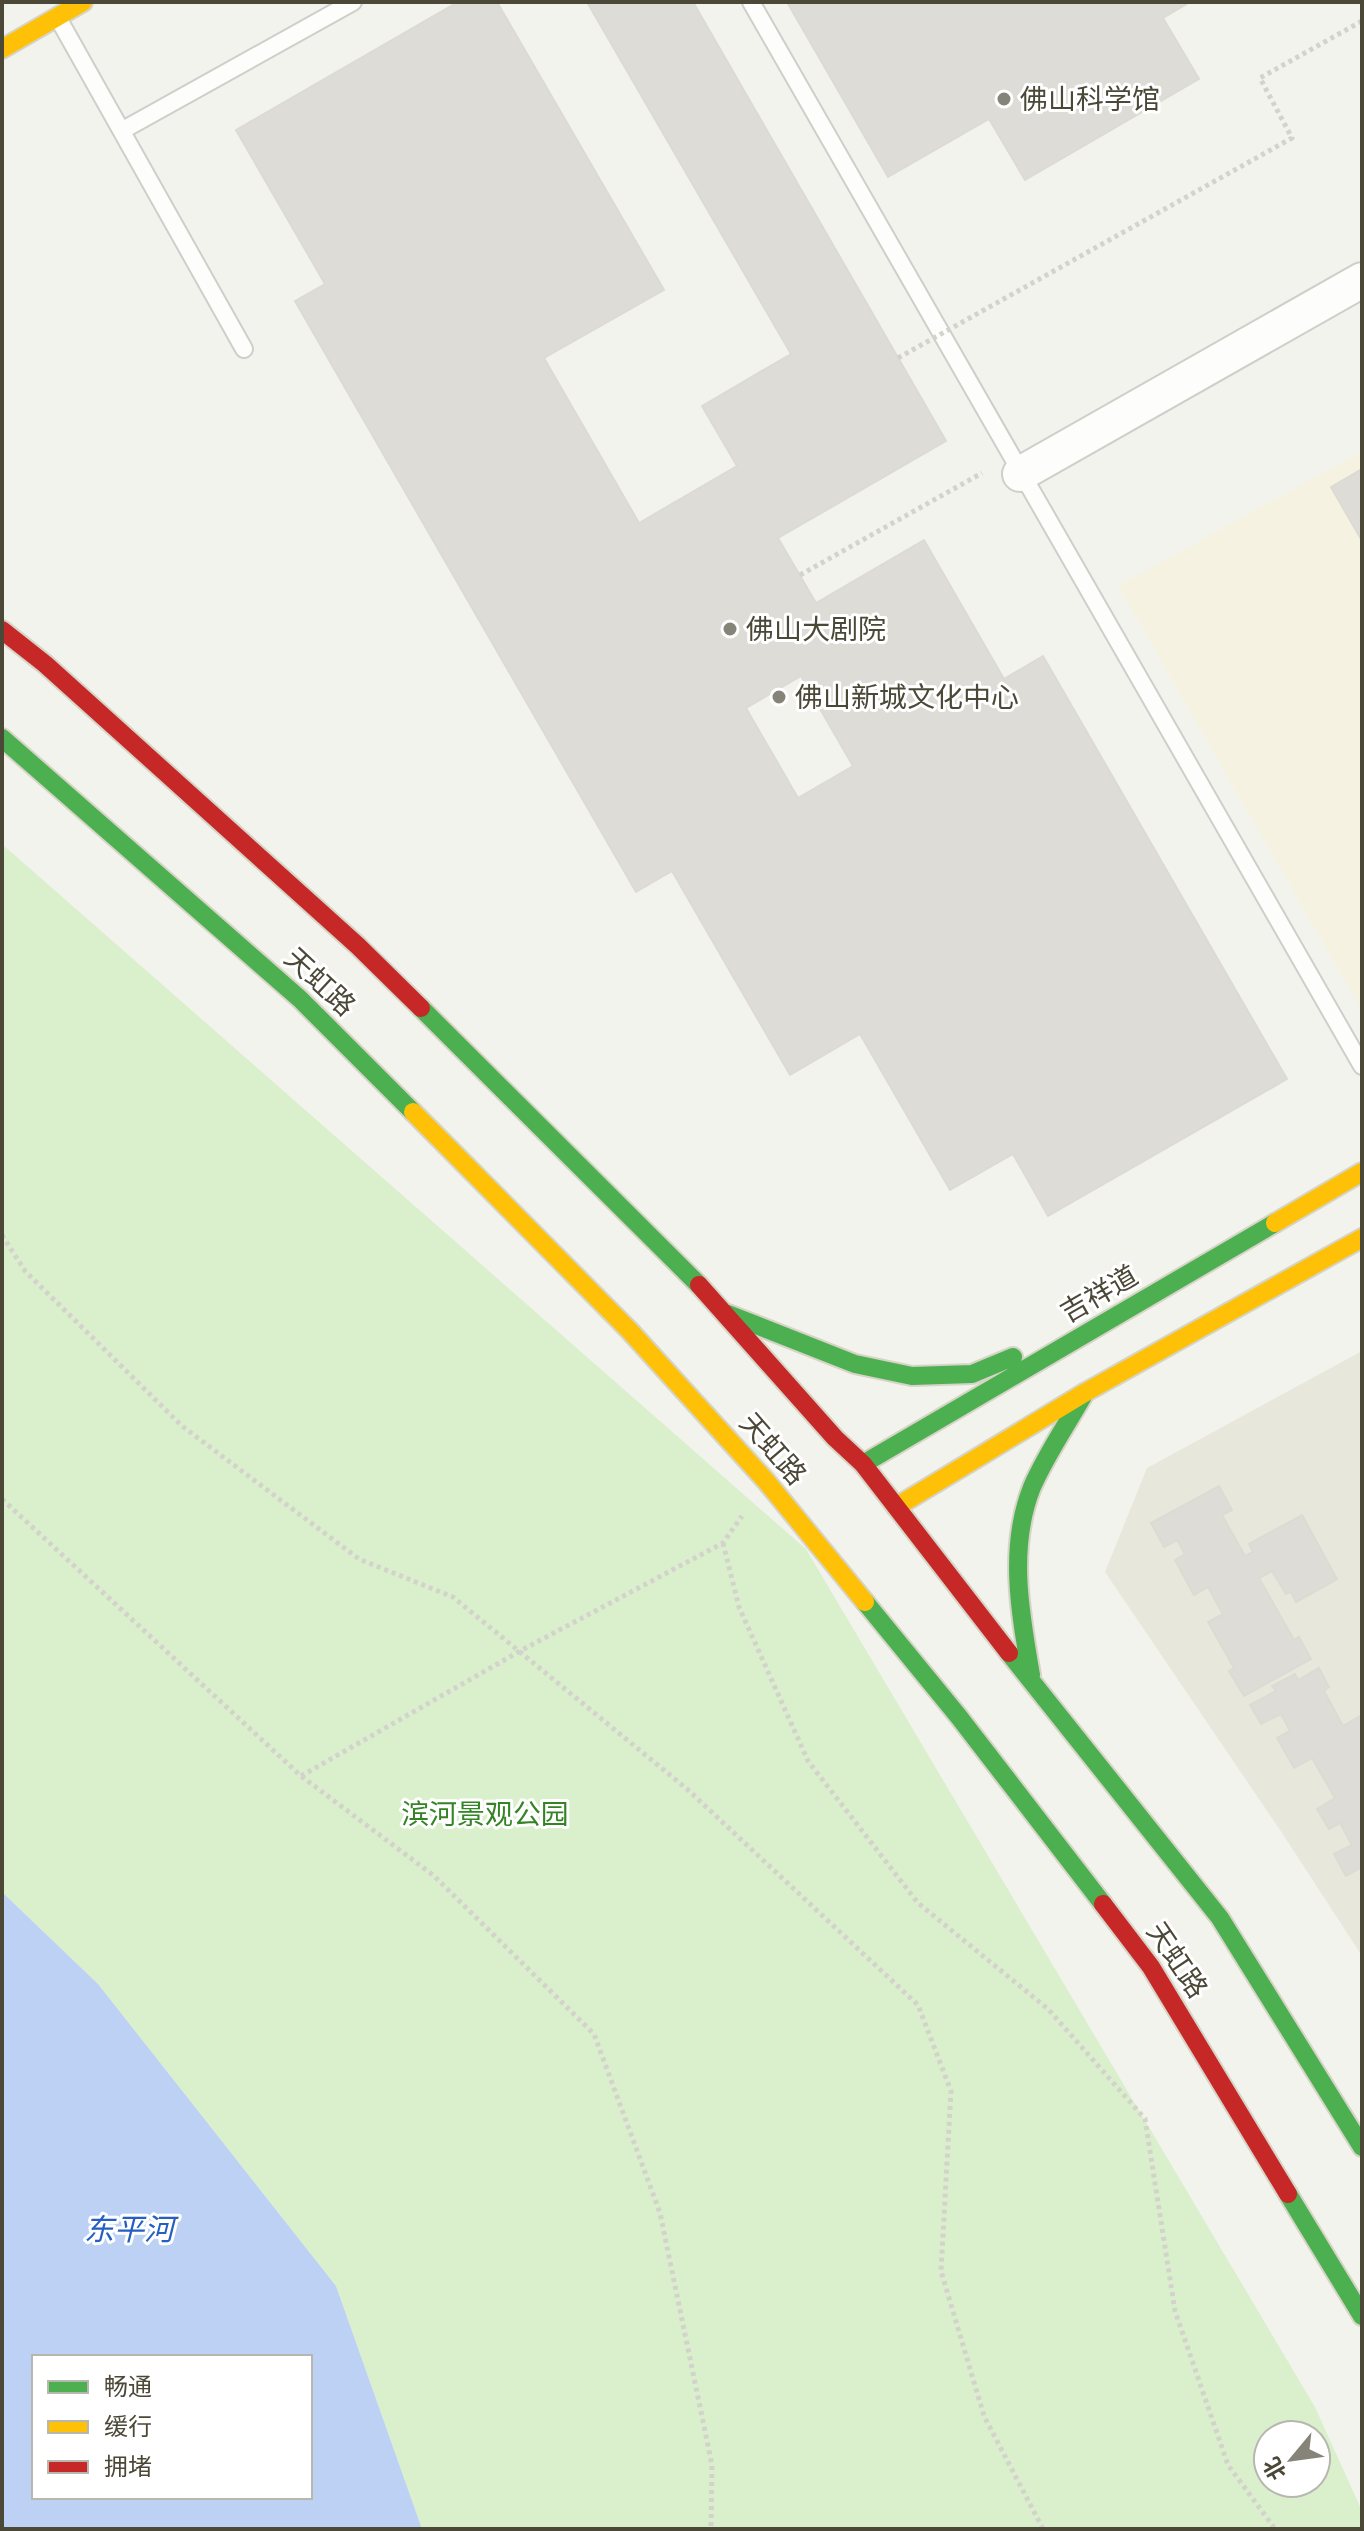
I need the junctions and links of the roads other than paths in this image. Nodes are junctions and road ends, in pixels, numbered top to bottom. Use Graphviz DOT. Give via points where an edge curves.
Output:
graph roads {
  1 [pos="83,2"];
  2 [pos="353,2"];
  3 [pos="751,2"];
  4 [pos="57,17"];
  5 [pos="2,49"];
  6 [pos="123,130"];
  7 [pos="1362,280"];
  8 [pos="244,349"];
  9 [pos="1015,465"];
  10 [pos="2,630"];
  11 [pos="2,738"];
  12 [pos="1362,1066"];
  13 [pos="1362,1172"];
  14 [pos="1362,1238"];
  15 [pos="723,1312"];
  16 [pos="1119,1314"];
  17 [pos="1086,1392"];
  18 [pos="863,1464"];
  19 [pos="896,1507"];
  20 [pos="1032,1682"];
  21 [pos="1362,2147"];
  22 [pos="1362,2316"];
  1 -- 4 [label="main road"];
  2 -- 6 [label="lane"];
  3 -- 9 [label="lane"];
  4 -- 5 [label="main road"];
  4 -- 6 [label="lane"];
  6 -- 8 [label="lane"];
  7 -- 9 [label="street"];
  9 -- 12 [label="lane"];
  10 -- 15 [label="main road, 天虹路" via="358,946 678,1261"];
  11 -- 22 [label="main road, 天虹路" via="300,999 629,1330 766,1481 959,1717 1151,1967"];
  13 -- 16 [label="main road, 吉祥道"];
  14 -- 17 [label="main road"];
  15 -- 16 [label="main road" via="855,1364 912,1376 972,1374"];
  15 -- 18 [label="main road, 天虹路"];
  16 -- 18 [label="main road, 吉祥道"];
  17 -- 19 [label="main road"];
  17 -- 20 [label="main road" via="1031,1489 1020,1536 1018,1608"];
  18 -- 19 [label="main road, 天虹路"];
  19 -- 20 [label="main road, 天虹路"];
  20 -- 21 [label="main road, 天虹路" via="1220,1918"];
}
